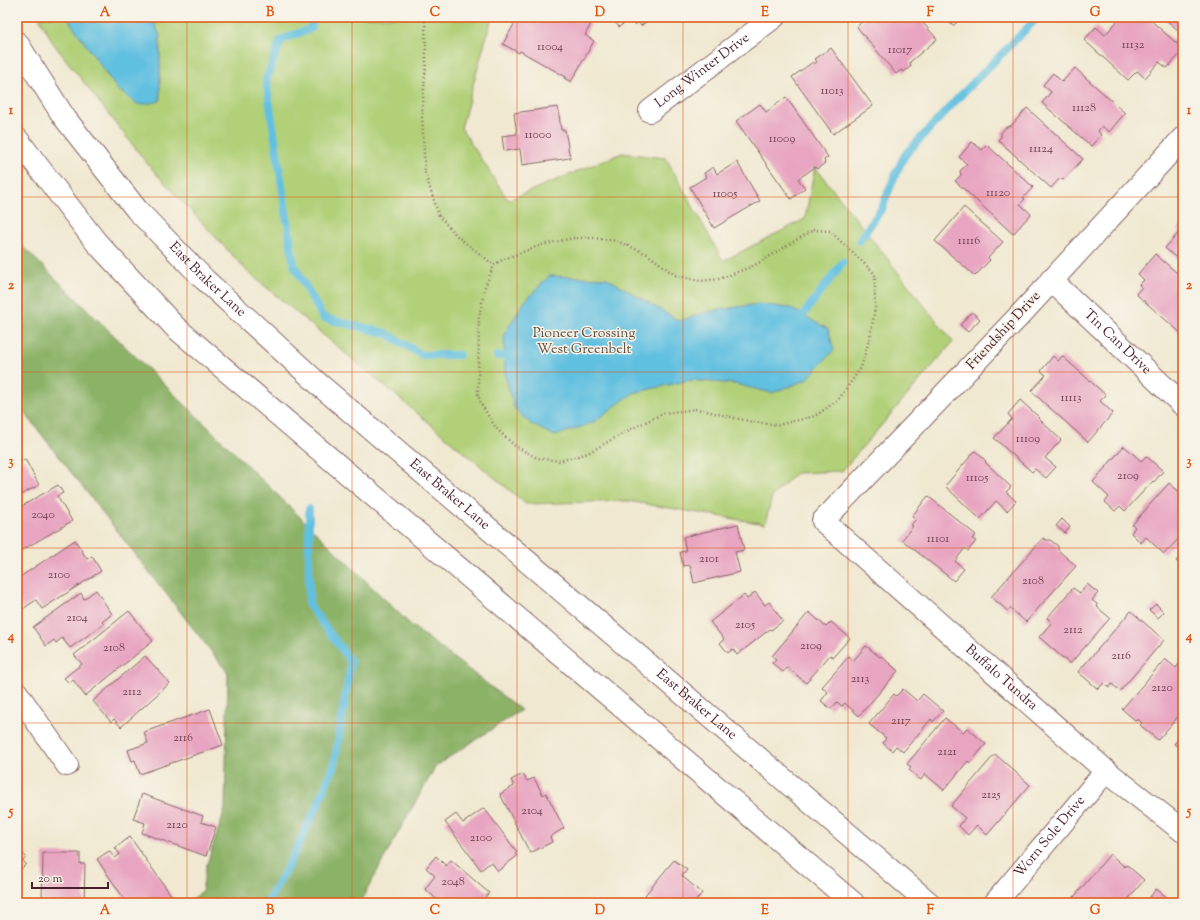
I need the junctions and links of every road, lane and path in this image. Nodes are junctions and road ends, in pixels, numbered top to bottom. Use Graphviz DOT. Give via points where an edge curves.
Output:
graph roads {
  1 [pos="425,17"];
  2 [pos="774,17"];
  3 [pos="17,43"];
  4 [pos="650,111"];
  5 [pos="1183,138"];
  6 [pos="17,139"];
  7 [pos="494,265"];
  8 [pos="1051,280"];
  9 [pos="1183,405"];
  10 [pos="823,521"];
  11 [pos="17,693"];
  12 [pos="67,765"];
  13 [pos="1106,771"];
  14 [pos="1183,831"];
  15 [pos="853,903"];
  16 [pos="929,903"];
  17 [pos="995,903"];
  1 -- 7 [label="path" via="426,62 422,114 425,173 439,216 458,237"];
  2 -- 4 [label="street, Long Winter Drive"];
  3 -- 16 [label="street, East Braker Lane" via="64,117 137,210 204,279 322,387"];
  5 -- 8 [label="street, Friendship Drive"];
  6 -- 15 [label="street" via="96,242 175,327"];
  7 -- 7 [label="path" via="542,245 573,238 595,238 617,240 647,254 675,275 700,281 720,279 755,265 813,230 830,231 875,274 875,309 861,368 838,400 815,416 778,425 697,409 664,413 588,453 560,461 537,458 515,446 496,428 481,404 478,394 479,317 485,287"];
  8 -- 9 [label="street, Tin Can Drive"];
  8 -- 10 [label="street, Friendship Drive"];
  10 -- 13 [label="street, Buffalo Tundra"];
  11 -- 12 [label="street"];
  13 -- 14 [label="street, Buffalo Tundra"];
  13 -- 17 [label="street, Worn Sole Drive"];
}
